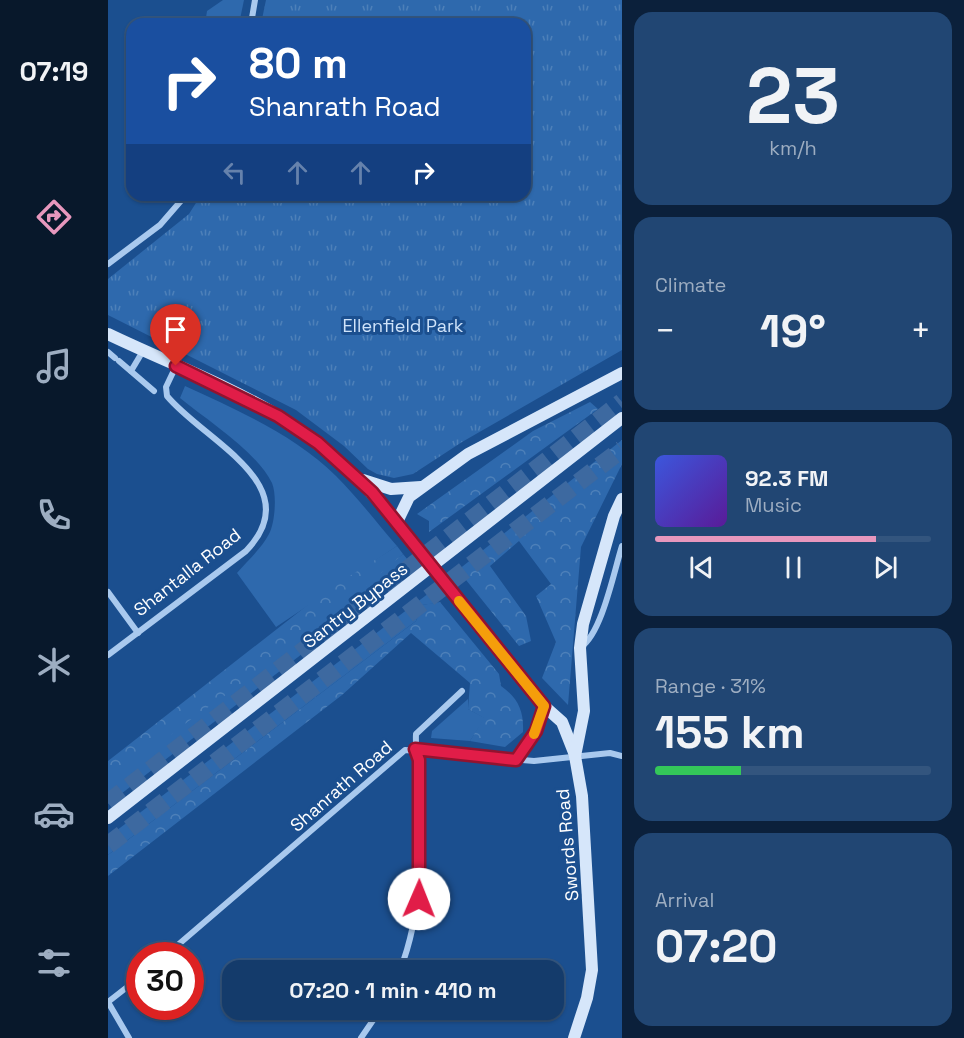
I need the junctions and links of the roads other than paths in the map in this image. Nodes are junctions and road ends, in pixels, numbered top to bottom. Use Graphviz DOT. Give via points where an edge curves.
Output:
graph roads {
  1 [pos="255,0"];
  2 [pos="251,18"];
  3 [pos="181,201"];
  4 [pos="108,264"];
  5 [pos="110,338"];
  6 [pos="108,351"];
  7 [pos="143,351"];
  8 [pos="176,366"];
  9 [pos="131,371"];
  10 [pos="622,373"];
  11 [pos="154,391"];
  12 [pos="622,418"];
  13 [pos="356,477"];
  14 [pos="423,487"];
  15 [pos="622,499"];
  16 [pos="397,522"];
  17 [pos="622,546"];
  18 [pos="108,592"];
  19 [pos="138,633"];
  20 [pos="580,648"];
  21 [pos="108,656"];
  22 [pos="462,691"];
  23 [pos="544,706"];
  24 [pos="415,749"];
  25 [pos="575,756"];
  26 [pos="622,756"];
  27 [pos="516,760"];
  28 [pos="108,818"];
  29 [pos="181,942"];
  30 [pos="404,960"];
  31 [pos="126,987"];
  32 [pos="108,1002"];
  33 [pos="373,1020"];
  34 [pos="129,1038"];
  35 [pos="361,1038"];
  36 [pos="574,1038"];
  1 -- 2 [label="street"];
  3 -- 4 [label="street" via="160,225"];
  5 -- 7 [label="main road"];
  6 -- 9 [label="street"];
  7 -- 8 [label="main road"];
  7 -- 9 [label="street"];
  8 -- 13 [label="main road" via="278,416 318,443"];
  8 -- 19 [label="street, Shantalla Road" via="166,387 167,396 259,481 266,503 264,521 246,551"];
  9 -- 11 [label="street"];
  10 -- 14 [label="main road" via="468,454"];
  12 -- 28 [label="main road, Santry Bypass"];
  13 -- 14 [label="main road" via="391,489"];
  13 -- 16 [label="main road"];
  14 -- 16 [label="main road" via="409,497"];
  15 -- 20 [label="main road, Swords Road" via="583,624"];
  16 -- 23 [label="main road, bridge"];
  17 -- 20 [label="street" via="594,630"];
  18 -- 19 [label="street"];
  19 -- 21 [label="street, Shantalla Road"];
  20 -- 25 [label="main road, Swords Road" via="584,711"];
  22 -- 24 [label="street" via="416,734"];
  23 -- 25 [label="main road" via="562,722"];
  23 -- 27 [label="street" via="536,731"];
  24 -- 27 [label="street, Shanrath Road"];
  24 -- 29 [label="street, Shanrath Road" via="405,750 393,759"];
  24 -- 30 [label="street" via="419,760 419,899"];
  25 -- 26 [label="street, Shanrath Road"];
  25 -- 27 [label="street, Shanrath Road"];
  25 -- 36 [label="main road, Swords Road" via="582,796 592,970"];
  31 -- 32 [label="street"];
  32 -- 34 [label="street"];
  33 -- 35 [label="street"];
}
